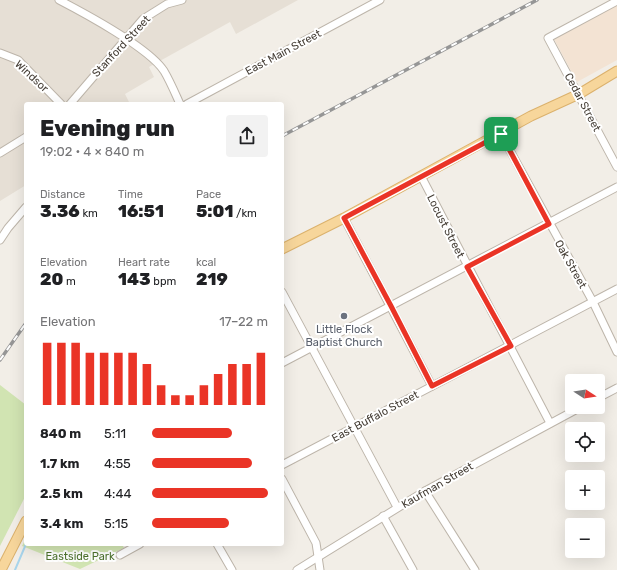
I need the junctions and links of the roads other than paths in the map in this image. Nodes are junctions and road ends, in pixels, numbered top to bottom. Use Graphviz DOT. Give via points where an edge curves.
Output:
graph roads {
  1 [pos="182,0"];
  2 [pos="380,0"];
  3 [pos="62,1"];
  4 [pos="617,1"];
  5 [pos="125,38"];
  6 [pos="0,53"];
  7 [pos="617,71"];
  8 [pos="579,94"];
  9 [pos="60,102"];
  10 [pos="72,102"];
  11 [pos="179,102"];
  12 [pos="191,102"];
  13 [pos="501,134"];
  14 [pos="24,138"];
  15 [pos="0,153"];
  16 [pos="617,167"];
  17 [pos="421,176"];
  18 [pos="617,187"];
  19 [pos="24,209"];
  20 [pos="344,218"];
  21 [pos="549,224"];
  22 [pos="0,240"];
  23 [pos="284,248"];
  24 [pos="467,267"];
  25 [pos="617,289"];
  26 [pos="284,296"];
  27 [pos="592,302"];
  28 [pos="391,306"];
  29 [pos="511,346"];
  30 [pos="312,348"];
  31 [pos="617,352"];
  32 [pos="284,363"];
  33 [pos="432,386"];
  34 [pos="617,388"];
  35 [pos="605,394"];
  36 [pos="568,414"];
  37 [pos="550,424"];
  38 [pos="354,427"];
  39 [pos="284,464"];
  40 [pos="284,483"];
  41 [pos="425,491"];
  42 [pos="397,508"];
  43 [pos="383,516"];
  44 [pos="24,525"];
  45 [pos="136,546"];
  46 [pos="218,546"];
  47 [pos="120,555"];
  48 [pos="318,557"];
  49 [pos="0,570"];
  50 [pos="232,570"];
  51 [pos="297,570"];
  52 [pos="320,570"];
  53 [pos="413,570"];
  54 [pos="475,570"];
  1 -- 5 [label="street, Stanford Street" via="153,11"];
  2 -- 12 [label="street, East Main Street"];
  3 -- 5 [label="street"];
  4 -- 8 [label="street, Cedar Street" via="548,38"];
  5 -- 10 [label="street, Stanford Street"];
  5 -- 11 [label="street" via="154,59 163,70"];
  6 -- 9 [label="street, Windsor" via="18,60"];
  7 -- 8 [label="main road"];
  8 -- 13 [label="main road" via="531,116"];
  8 -- 16 [label="street, Cedar Street"];
  13 -- 17 [label="main road"];
  13 -- 21 [label="street, Oak Street"];
  14 -- 15 [label="street"];
  17 -- 20 [label="main road"];
  17 -- 24 [label="street, Locust Street"];
  18 -- 21 [label="street"];
  19 -- 22 [label="street"];
  20 -- 23 [label="main road"];
  20 -- 28 [label="street"];
  21 -- 24 [label="street"];
  21 -- 27 [label="street, Oak Street"];
  24 -- 28 [label="street"];
  24 -- 29 [label="street, Locust Street"];
  25 -- 27 [label="street, East Buffalo Street"];
  26 -- 30 [label="street"];
  27 -- 29 [label="street, East Buffalo Street"];
  27 -- 31 [label="street, Oak Street"];
  28 -- 30 [label="street"];
  28 -- 33 [label="street"];
  29 -- 33 [label="street, East Buffalo Street"];
  29 -- 37 [label="street, Locust Street"];
  30 -- 32 [label="street"];
  30 -- 38 [label="street"];
  33 -- 38 [label="street, East Buffalo Street"];
  34 -- 35 [label="street"];
  36 -- 37 [label="street, Kaufman Street"];
  37 -- 41 [label="street, Kaufman Street"];
  38 -- 39 [label="street, East Buffalo Street"];
  38 -- 42 [label="street"];
  40 -- 48 [label="street" via="316,543"];
  41 -- 42 [label="street, Kaufman Street"];
  41 -- 54 [label="street"];
  42 -- 43 [label="street, Kaufman Street"];
  43 -- 48 [label="street, Kaufman Street"];
  43 -- 53 [label="street"];
  44 -- 49 [label="main road"];
  45 -- 47 [label="street"];
  46 -- 50 [label="street"];
  48 -- 51 [label="street, Kaufman Street"];
  48 -- 52 [label="street"];
}
